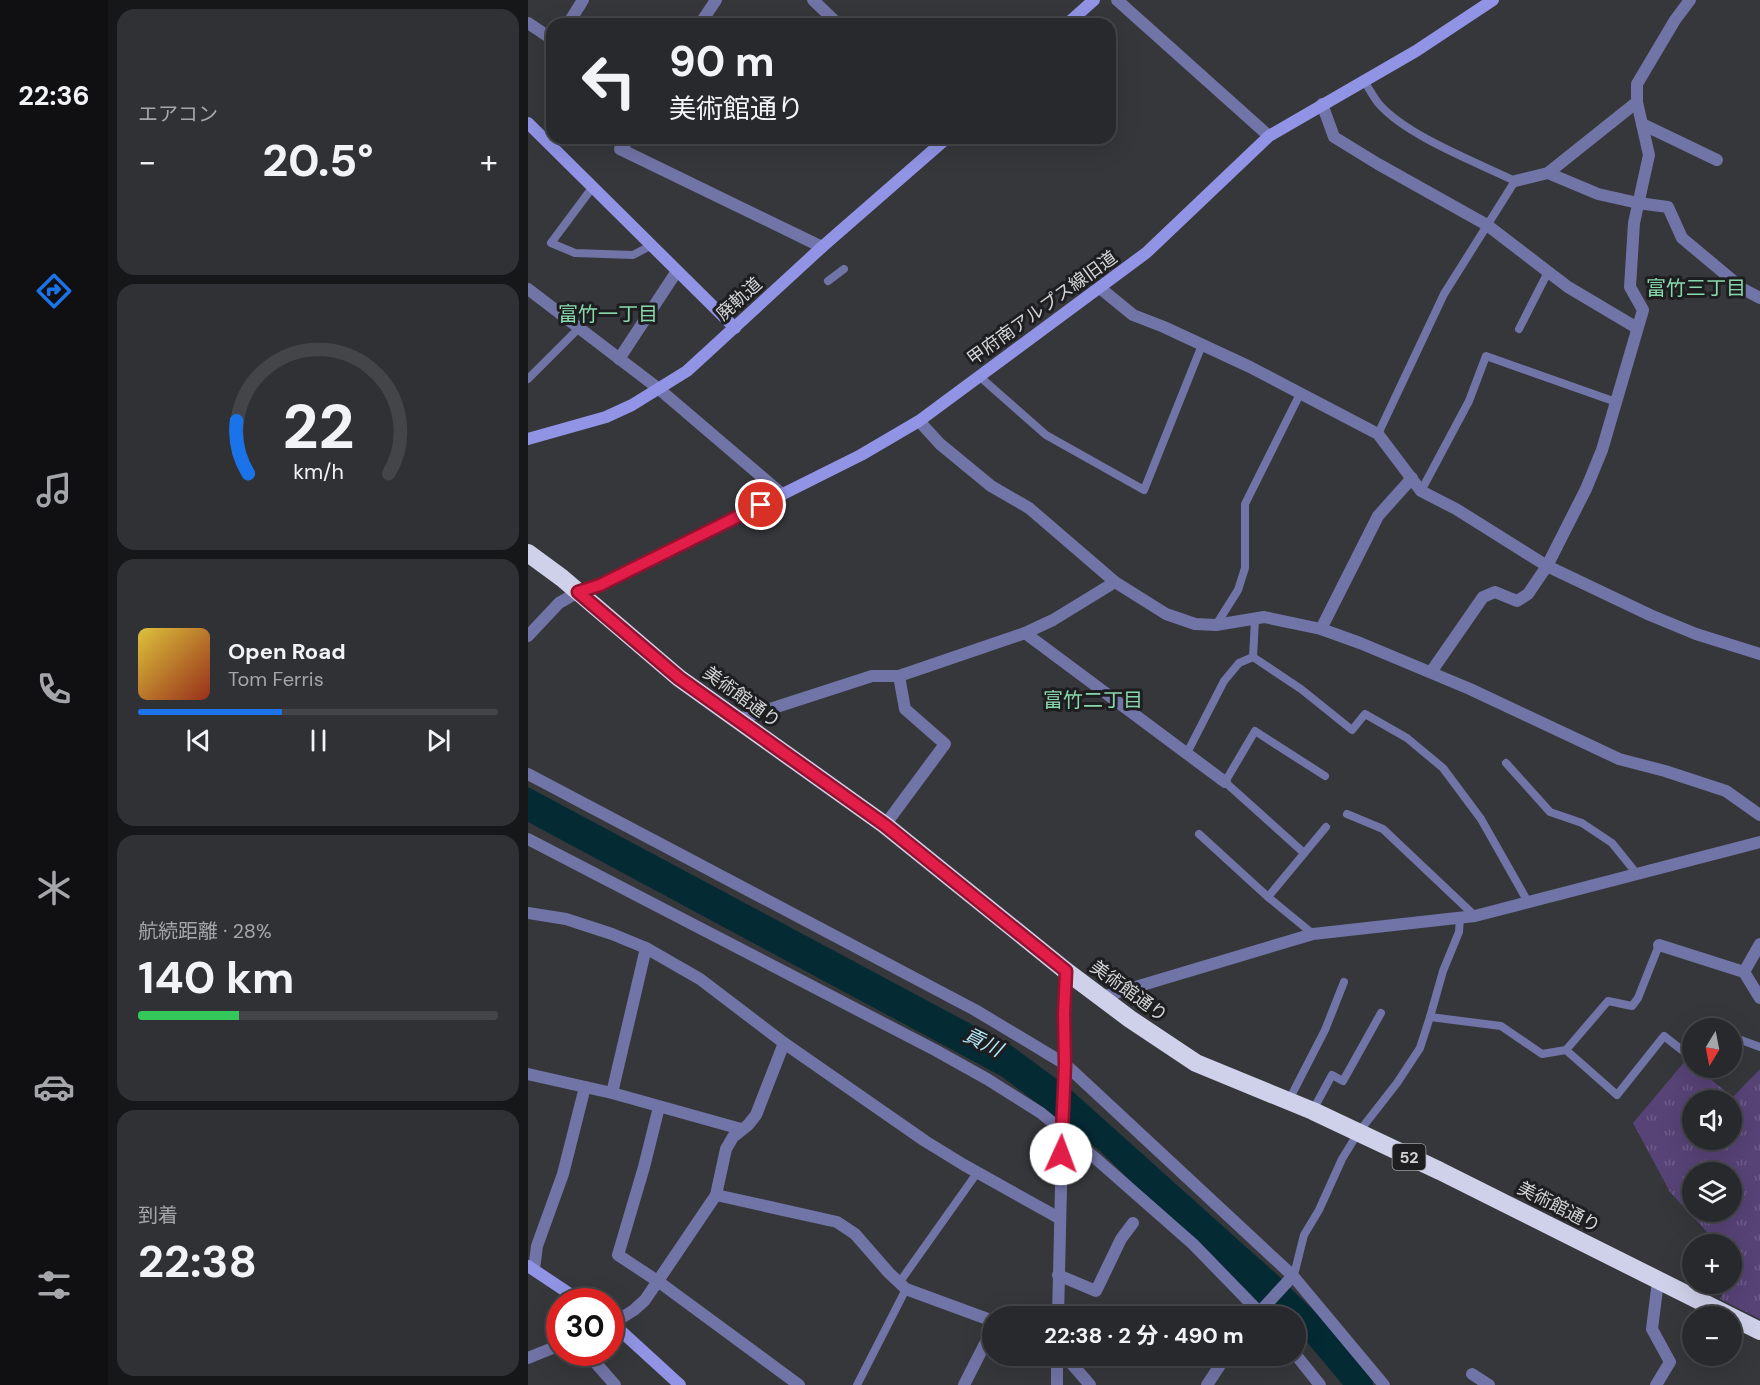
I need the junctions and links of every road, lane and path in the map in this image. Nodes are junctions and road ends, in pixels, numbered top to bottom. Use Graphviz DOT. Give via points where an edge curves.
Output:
graph roads {
  1 [pos="583,0"];
  2 [pos="716,0"];
  3 [pos="813,0"];
  4 [pos="1094,0"];
  5 [pos="1117,0"];
  6 [pos="1493,0"];
  7 [pos="1690,0"];
  8 [pos="572,18"];
  9 [pos="704,18"];
  10 [pos="832,18"];
  11 [pos="1074,18"];
  12 [pos="528,23"];
  13 [pos="546,35"];
  14 [pos="1364,81"];
  15 [pos="1636,102"];
  16 [pos="1322,104"];
  17 [pos="528,123"];
  18 [pos="1642,124"];
  19 [pos="1269,136"];
  20 [pos="546,141"];
  21 [pos="549,144"];
  22 [pos="625,144"];
  23 [pos="940,144"];
  24 [pos="1717,160"];
  25 [pos="1548,173"];
  26 [pos="1515,181"];
  27 [pos="592,188"];
  28 [pos="1638,203"];
  29 [pos="1487,225"];
  30 [pos="652,246"];
  31 [pos="822,247"];
  32 [pos="844,269"];
  33 [pos="677,271"];
  34 [pos="1548,272"];
  35 [pos="828,281"];
  36 [pos="1100,288"];
  37 [pos="528,289"];
  38 [pos="1760,298"];
  39 [pos="579,328"];
  40 [pos="735,328"];
  41 [pos="1637,328"];
  42 [pos="1519,329"];
  43 [pos="1202,345"];
  44 [pos="619,359"];
  45 [pos="980,376"];
  46 [pos="528,378"];
  47 [pos="659,389"];
  48 [pos="1300,394"];
  49 [pos="1616,402"];
  50 [pos="919,421"];
  51 [pos="1378,434"];
  52 [pos="528,439"];
  53 [pos="1412,478"];
  54 [pos="1421,491"];
  55 [pos="782,494"];
  56 [pos="528,554"];
  57 [pos="1547,566"];
  58 [pos="1115,582"];
  59 [pos="578,592"];
  60 [pos="1254,619"];
  61 [pos="1216,626"];
  62 [pos="1321,629"];
  63 [pos="1025,633"];
  64 [pos="528,636"];
  65 [pos="1760,654"];
  66 [pos="1253,657"];
  67 [pos="1431,672"];
  68 [pos="899,676"];
  69 [pos="736,720"];
  70 [pos="1187,753"];
  71 [pos="1506,763"];
  72 [pos="528,774"];
  73 [pos="1324,776"];
  74 [pos="1225,782"];
  75 [pos="1347,814"];
  76 [pos="1760,815"];
  77 [pos="885,825"];
  78 [pos="1326,826"];
  79 [pos="1198,834"];
  80 [pos="528,839"];
  81 [pos="1760,842"];
  82 [pos="1304,853"];
  83 [pos="1637,874"];
  84 [pos="1268,897"];
  85 [pos="1528,902"];
  86 [pos="528,913"];
  87 [pos="1475,916"];
  88 [pos="1460,918"];
  89 [pos="1313,934"];
  90 [pos="1760,944"];
  91 [pos="1659,945"];
  92 [pos="646,948"];
  93 [pos="1066,971"];
  94 [pos="1744,972"];
  95 [pos="1344,982"];
  96 [pos="1102,997"];
  97 [pos="1760,998"];
  98 [pos="1381,1013"];
  99 [pos="1431,1017"];
  100 [pos="1742,1040"];
  101 [pos="784,1043"];
  102 [pos="1760,1047"];
  103 [pos="1566,1050"];
  104 [pos="1682,1050"];
  105 [pos="1065,1064"];
  106 [pos="528,1074"];
  107 [pos="585,1087"];
  108 [pos="612,1093"];
  109 [pos="1288,1101"];
  110 [pos="658,1107"];
  111 [pos="1312,1112"];
  112 [pos="741,1129"];
  113 [pos="1062,1129"];
  114 [pos="1358,1133"];
  115 [pos="977,1173"];
  116 [pos="716,1195"];
  117 [pos="1059,1218"];
  118 [pos="1133,1222"];
  119 [pos="531,1267"];
  120 [pos="1058,1275"];
  121 [pos="1292,1277"];
  122 [pos="1658,1281"];
  123 [pos="659,1282"];
  124 [pos="903,1286"];
  125 [pos="562,1288"];
  126 [pos="1058,1306"];
  127 [pos="1252,1306"];
  128 [pos="1267,1306"];
  129 [pos="624,1315"];
  130 [pos="982,1317"];
  131 [pos="1760,1331"];
  132 [pos="624,1334"];
  133 [pos="982,1350"];
  134 [pos="546,1351"];
  135 [pos="528,1358"];
  136 [pos="598,1366"];
  137 [pos="1057,1366"];
  138 [pos="1074,1366"];
  139 [pos="1219,1366"];
  140 [pos="1305,1366"];
  141 [pos="1472,1374"];
  142 [pos="615,1385"];
  143 [pos="680,1385"];
  144 [pos="799,1385"];
  145 [pos="857,1385"];
  146 [pos="964,1385"];
  147 [pos="1057,1385"];
  148 [pos="1090,1385"];
  149 [pos="1207,1385"];
  150 [pos="1320,1385"];
  151 [pos="1384,1385"];
  152 [pos="1489,1385"];
  153 [pos="1656,1385"];
  1 -- 8 [label="street"];
  2 -- 9 [label="street"];
  3 -- 10 [label="street"];
  4 -- 11 [label="street"];
  5 -- 19 [label="street"];
  6 -- 14 [label="street, 甲府南アルプス線旧道"];
  7 -- 15 [label="street" via="1637,84"];
  12 -- 13 [label="street"];
  14 -- 16 [label="street, 甲府南アルプス線旧道"];
  14 -- 26 [label="lane" via="1394,118 1429,140"];
  15 -- 18 [label="street"];
  15 -- 25 [label="street"];
  16 -- 19 [label="street, 甲府南アルプス線旧道"];
  16 -- 29 [label="street" via="1334,136"];
  17 -- 20 [label="street"];
  18 -- 24 [label="street"];
  18 -- 28 [label="street" via="1649,154"];
  19 -- 36 [label="street, 甲府南アルプス線旧道" via="1146,253"];
  21 -- 27 [label="street"];
  22 -- 31 [label="street" via="620,149"];
  23 -- 31 [label="street, 廃軌道"];
  25 -- 26 [label="street"];
  25 -- 28 [label="street" via="1598,194"];
  26 -- 29 [label="lane"];
  27 -- 30 [label="street"];
  27 -- 30 [label="lane" via="551,243 575,253 633,255"];
  28 -- 38 [label="street" via="1668,207 1682,238 1743,289"];
  28 -- 41 [label="street" via="1630,286 1643,310"];
  29 -- 34 [label="street"];
  29 -- 51 [label="lane" via="1444,294"];
  30 -- 33 [label="street"];
  31 -- 40 [label="street, 廃軌道"];
  32 -- 35 [label="lane"];
  33 -- 40 [label="street"];
  33 -- 44 [label="street"];
  34 -- 41 [label="street"];
  34 -- 42 [label="lane"];
  36 -- 43 [label="street" via="1133,315"];
  36 -- 45 [label="street, 甲府南アルプス線旧道"];
  37 -- 39 [label="street"];
  39 -- 44 [label="street"];
  39 -- 46 [label="lane"];
  40 -- 47 [label="street, 廃軌道" via="687,371"];
  41 -- 49 [label="street"];
  43 -- 45 [label="lane" via="1144,490 1046,435"];
  43 -- 48 [label="street"];
  44 -- 47 [label="street"];
  45 -- 50 [label="street, 甲府南アルプス線旧道"];
  47 -- 52 [label="street, 廃軌道" via="606,417"];
  47 -- 55 [label="street"];
  48 -- 51 [label="street"];
  48 -- 61 [label="lane" via="1245,504 1245,568 1238,590"];
  49 -- 54 [label="lane" via="1486,356 1469,401"];
  49 -- 57 [label="street" via="1598,460"];
  50 -- 55 [label="street, 甲府南アルプス線旧道"];
  50 -- 58 [label="street" via="991,486 1029,508"];
  51 -- 53 [label="street"];
  53 -- 54 [label="street"];
  53 -- 62 [label="street" via="1378,516"];
  54 -- 57 [label="street"];
  55 -- 59 [label="street, 甲府南アルプス線旧道" via="600,585"];
  56 -- 59 [label="highway, 美術館通り / 52"];
  57 -- 65 [label="street" via="1650,615"];
  57 -- 67 [label="street" via="1528,594 1517,601 1495,592 1483,597"];
  58 -- 61 [label="street" via="1166,614"];
  58 -- 63 [label="street"];
  59 -- 64 [label="street" via="559,603"];
  59 -- 69 [label="highway, 美術館通り / 52" via="659,662"];
  60 -- 61 [label="street"];
  60 -- 62 [label="street" via="1264,616"];
  60 -- 66 [label="lane"];
  62 -- 67 [label="street"];
  63 -- 68 [label="street"];
  63 -- 70 [label="street"];
  66 -- 70 [label="lane" via="1239,663 1224,681"];
  66 -- 85 [label="lane" via="1352,730 1365,714 1407,738 1443,768 1481,819"];
  67 -- 76 [label="street" via="1619,759 1726,791"];
  68 -- 69 [label="street" via="872,676"];
  68 -- 77 [label="street" via="905,709 945,744"];
  69 -- 77 [label="highway, 美術館通り / 52"];
  70 -- 74 [label="street"];
  71 -- 83 [label="lane" via="1550,812 1582,823 1612,843"];
  72 -- 105 [label="street" via="955,999"];
  73 -- 74 [label="lane" via="1255,731"];
  74 -- 82 [label="lane"];
  75 -- 87 [label="lane" via="1383,829"];
  77 -- 93 [label="highway, 美術館通り / 52"];
  78 -- 82 [label="lane"];
  79 -- 84 [label="lane"];
  80 -- 113 [label="street" via="935,1050"];
  81 -- 83 [label="street"];
  82 -- 84 [label="lane"];
  83 -- 85 [label="street"];
  84 -- 89 [label="lane"];
  85 -- 87 [label="street"];
  86 -- 92 [label="street" via="566,919"];
  87 -- 88 [label="street"];
  88 -- 89 [label="street"];
  88 -- 99 [label="lane"];
  89 -- 96 [label="street"];
  90 -- 94 [label="street"];
  91 -- 94 [label="street"];
  91 -- 103 [label="lane" via="1632,1006 1608,1001"];
  92 -- 101 [label="street" via="700,979"];
  92 -- 108 [label="street"];
  93 -- 96 [label="highway, 美術館通り / 52"];
  93 -- 105 [label="street"];
  94 -- 97 [label="street"];
  95 -- 109 [label="lane" via="1325,1030"];
  96 -- 109 [label="highway, 美術館通り / 52" via="1196,1063"];
  98 -- 111 [label="lane" via="1343,1081 1332,1075"];
  99 -- 103 [label="lane" via="1501,1026 1542,1054"];
  99 -- 114 [label="lane" via="1420,1048"];
  100 -- 102 [label="lane"];
  101 -- 112 [label="street" via="756,1115"];
  101 -- 115 [label="street"];
  103 -- 104 [label="lane" via="1617,1095 1664,1036"];
  105 -- 113 [label="street"];
  105 -- 121 [label="street"];
  106 -- 107 [label="street"];
  107 -- 108 [label="street"];
  107 -- 119 [label="street"];
  108 -- 110 [label="street"];
  109 -- 111 [label="highway, 美術館通り / 52"];
  110 -- 112 [label="street"];
  110 -- 123 [label="street" via="618,1255"];
  111 -- 114 [label="highway, 美術館通り / 52"];
  112 -- 116 [label="street" via="726,1149"];
  113 -- 117 [label="street"];
  113 -- 127 [label="street" via="1193,1244"];
  114 -- 121 [label="lane" via="1304,1235"];
  114 -- 122 [label="highway, 美術館通り / 52"];
  115 -- 117 [label="street"];
  115 -- 124 [label="lane"];
  116 -- 123 [label="street"];
  116 -- 124 [label="street" via="837,1222 855,1234"];
  117 -- 120 [label="street"];
  118 -- 120 [label="street" via="1096,1292"];
  119 -- 125 [label="street"];
  120 -- 126 [label="street"];
  121 -- 128 [label="street"];
  121 -- 151 [label="street"];
  122 -- 131 [label="highway, 美術館通り / 52"];
  122 -- 153 [label="street" via="1652,1329 1670,1362"];
  123 -- 129 [label="street" via="645,1300"];
  123 -- 144 [label="street"];
  124 -- 130 [label="street"];
  124 -- 145 [label="lane"];
  132 -- 143 [label="street"];
  133 -- 146 [label="street"];
  134 -- 135 [label="street"];
  136 -- 142 [label="street"];
  137 -- 147 [label="street"];
  138 -- 148 [label="street"];
  139 -- 149 [label="street"];
  140 -- 150 [label="street"];
  141 -- 152 [label="street"];
}
